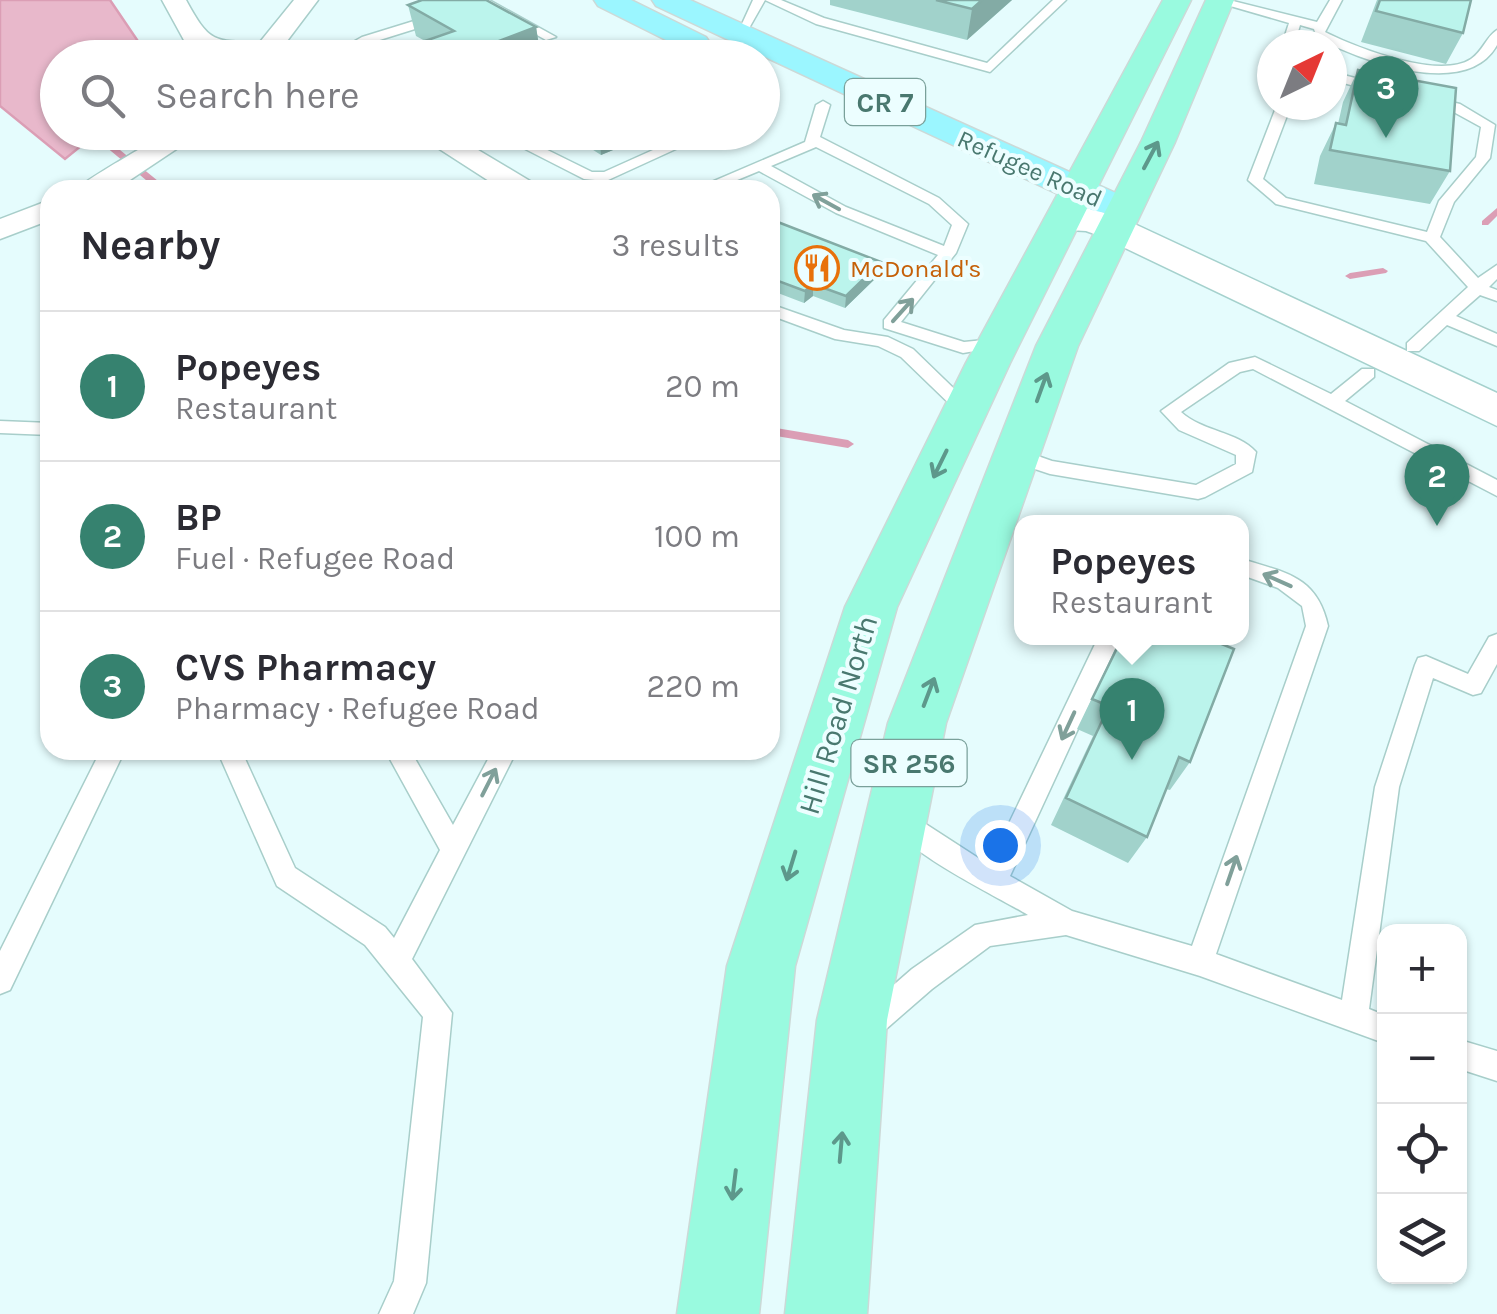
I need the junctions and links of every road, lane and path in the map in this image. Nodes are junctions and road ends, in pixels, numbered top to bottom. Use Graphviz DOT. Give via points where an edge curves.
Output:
graph roads {
  1 [pos="174,0"];
  2 [pos="306,0"];
  3 [pos="608,0"];
  4 [pos="759,0"];
  5 [pos="770,0"];
  6 [pos="1060,0"];
  7 [pos="1178,0"];
  8 [pos="1220,0"];
  9 [pos="1336,0"];
  10 [pos="482,1"];
  11 [pos="675,1"];
  12 [pos="1265,6"];
  13 [pos="803,7"];
  14 [pos="467,8"];
  15 [pos="450,13"];
  16 [pos="1296,20"];
  17 [pos="1321,27"];
  18 [pos="1293,30"];
  19 [pos="1497,34"];
  20 [pos="550,37"];
  21 [pos="199,40"];
  22 [pos="275,40"];
  23 [pos="366,40"];
  24 [pos="689,40"];
  25 [pos="730,40"];
  26 [pos="750,40"];
  27 [pos="780,68"];
  28 [pos="1347,80"];
  29 [pos="780,85"];
  30 [pos="822,105"];
  31 [pos="1278,120"];
  32 [pos="814,139"];
  33 [pos="161,150"];
  34 [pos="484,150"];
  35 [pos="500,150"];
  36 [pos="666,150"];
  37 [pos="500,155"];
  38 [pos="758,164"];
  39 [pos="111,180"];
  40 [pos="517,180"];
  41 [pos="722,180"];
  42 [pos="988,185"];
  43 [pos="40,213"];
  44 [pos="1087,215"];
  45 [pos="0,230"];
  46 [pos="1432,238"];
  47 [pos="948,253"];
  48 [pos="1497,270"];
  49 [pos="1478,288"];
  50 [pos="1497,296"];
  51 [pos="780,313"];
  52 [pos="1446,318"];
  53 [pos="1497,341"];
  54 [pos="998,342"];
  55 [pos="1413,347"];
  56 [pos="1368,373"];
  57 [pos="1497,387"];
  58 [pos="1332,402"];
  59 [pos="966,409"];
  60 [pos="1497,411"];
  61 [pos="0,427"];
  62 [pos="40,428"];
  63 [pos="1497,438"];
  64 [pos="1018,456"];
  65 [pos="1497,489"];
  66 [pos="1249,569"];
  67 [pos="1497,643"];
  68 [pos="1107,645"];
  69 [pos="108,760"];
  70 [pos="233,760"];
  71 [pos="403,760"];
  72 [pos="500,760"];
  73 [pos="898,816"];
  74 [pos="454,850"];
  75 [pos="995,881"];
  76 [pos="1066,922"];
  77 [pos="396,962"];
  78 [pos="1200,962"];
  79 [pos="0,980"];
  80 [pos="1353,1019"];
  81 [pos="1377,1028"];
  82 [pos="850,1041"];
  83 [pos="1467,1057"];
  84 [pos="1497,1066"];
  85 [pos="396,1314"];
  86 [pos="718,1314"];
  87 [pos="826,1314"];
  1 -- 21 [label="street"];
  2 -- 22 [label="street"];
  3 -- 24 [label="main road, Refugee Road"];
  4 -- 26 [label="lane"];
  5 -- 13 [label="lane"];
  6 -- 13 [label="lane" via="990,68"];
  7 -- 44 [label="highway, Hill Road North / SR 256"];
  8 -- 12 [label="lane"];
  44 -- 8 [label="highway, Hill Road North / SR 256, one-way" via="1158,142"];
  9 -- 17 [label="lane"];
  10 -- 14 [label="lane"];
  10 -- 20 [label="lane"];
  11 -- 25 [label="main road, Refugee Road"];
  12 -- 16 [label="lane"];
  15 -- 23 [label="lane"];
  16 -- 17 [label="lane"];
  16 -- 18 [label="lane"];
  17 -- 19 [label="lane" via="1318,32 1330,40 1412,68 1449,72 1492,48"];
  27 -- 44 [label="main road, Refugee Road"];
  28 -- 46 [label="lane" via="1455,107 1488,124 1483,158 1447,201"];
  29 -- 30 [label="main road, Refugee Road / CR 7"];
  30 -- 32 [label="lane"];
  30 -- 42 [label="main road, Refugee Road / CR 7"];
  31 -- 46 [label="lane" via="1254,180 1281,200"];
  32 -- 38 [label="lane"];
  32 -- 47 [label="lane" via="934,200 960,224"];
  33 -- 39 [label="street"];
  34 -- 37 [label="street"];
  35 -- 37 [label="lane"];
  36 -- 37 [label="lane" via="606,177"];
  37 -- 40 [label="street"];
  38 -- 41 [label="lane"];
  47 -- 38 [label="lane, one-way" via="841,210"];
  43 -- 45 [label="street"];
  44 -- 54 [label="highway, Hill Road North / SR 256"];
  44 -- 55 [label="main road, Refugee Road"];
  44 -- 56 [label="main road, Refugee Road"];
  44 -- 60 [label="main road, Refugee Road"];
  64 -- 44 [label="highway, Hill Road North / SR 256, one-way" via="1057,346"];
  46 -- 49 [label="lane"];
  54 -- 47 [label="lane, one-way" via="962,348 890,324"];
  48 -- 49 [label="lane"];
  49 -- 50 [label="lane"];
  49 -- 52 [label="lane"];
  51 -- 59 [label="lane" via="907,353"];
  52 -- 53 [label="lane"];
  52 -- 55 [label="lane"];
  54 -- 59 [label="highway, Hill Road North / SR 256"];
  55 -- 57 [label="main road, Refugee Road"];
  56 -- 58 [label="lane"];
  56 -- 63 [label="main road, Refugee Road"];
  58 -- 64 [label="lane" via="1255,363 1218,378 1170,411 1181,428 1246,452 1245,467 1198,492"];
  58 -- 65 [label="lane"];
  59 -- 86 [label="highway, Hill Road North / SR 256, one-way" via="871,606 761,966"];
  61 -- 62 [label="lane"];
  73 -- 64 [label="highway, Hill Road North / SR 256, one-way" via="917,723"];
  78 -- 66 [label="lane, one-way" via="1317,626 1312,602 1286,582"];
  67 -- 80 [label="lane" via="1473,686 1426,666 1387,788"];
  68 -- 75 [label="lane, one-way"];
  69 -- 79 [label="lane"];
  70 -- 77 [label="lane" via="286,877 375,936"];
  71 -- 74 [label="lane"];
  74 -- 72 [label="lane, one-way"];
  73 -- 75 [label="lane" via="941,851"];
  73 -- 82 [label="highway, Hill Road North / SR 256"];
  74 -- 77 [label="lane"];
  75 -- 76 [label="lane"];
  76 -- 78 [label="lane"];
  76 -- 82 [label="lane" via="985,934"];
  77 -- 85 [label="lane" via="438,1013 410,1283"];
  78 -- 80 [label="lane"];
  80 -- 81 [label="lane"];
  87 -- 82 [label="highway, Hill Road North / SR 256, one-way"];
  83 -- 84 [label="lane"];
}
